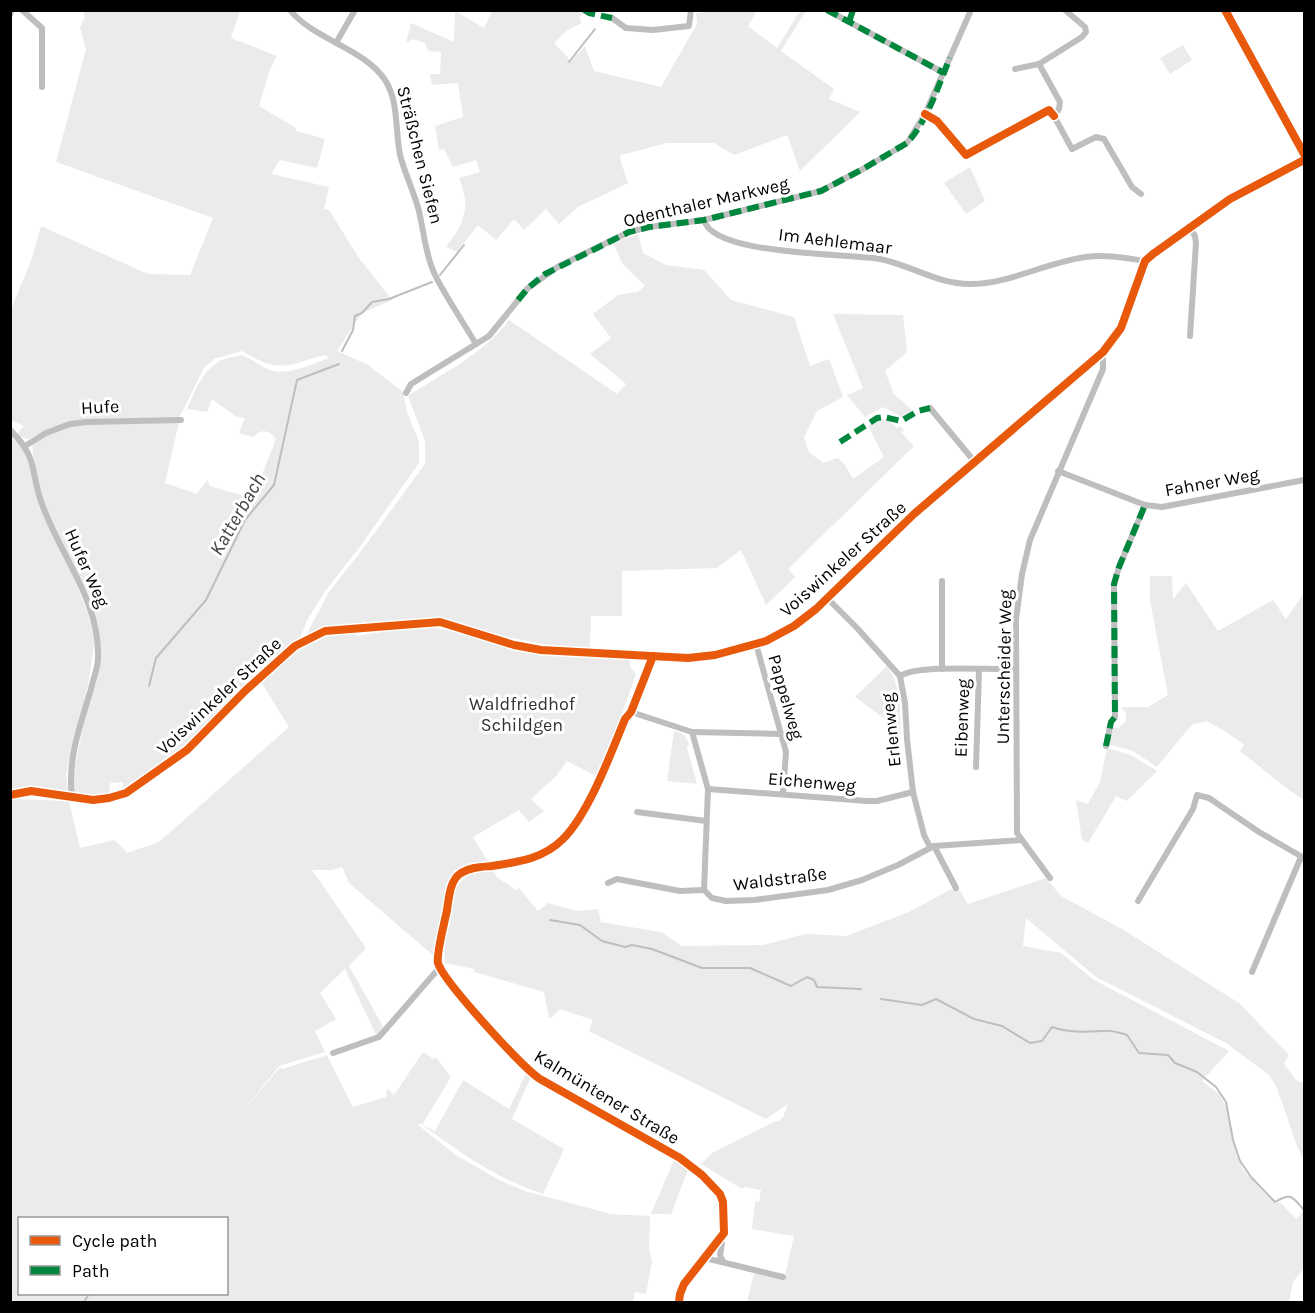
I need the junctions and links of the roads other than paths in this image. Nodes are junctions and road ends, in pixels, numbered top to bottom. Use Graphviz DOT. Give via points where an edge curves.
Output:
graph roads {
  1 [pos="12,10"];
  2 [pos="22,10"];
  3 [pos="290,10"];
  4 [pos="355,10"];
  5 [pos="691,10"];
  6 [pos="827,10"];
  7 [pos="853,10"];
  8 [pos="971,10"];
  9 [pos="1065,10"];
  10 [pos="1225,10"];
  11 [pos="10,15"];
  12 [pos="612,18"];
  13 [pos="849,22"];
  14 [pos="336,43"];
  15 [pos="1039,64"];
  16 [pos="1016,69"];
  17 [pos="944,73"];
  18 [pos="42,87"];
  19 [pos="1305,154"];
  20 [pos="1305,160"];
  21 [pos="1140,194"];
  22 [pos="704,219"];
  23 [pos="1189,227"];
  24 [pos="1145,261"];
  25 [pos="1190,336"];
  26 [pos="476,344"];
  27 [pos="1103,352"];
  28 [pos="406,393"];
  29 [pos="930,408"];
  30 [pos="181,420"];
  31 [pos="10,430"];
  32 [pos="25,446"];
  33 [pos="974,461"];
  34 [pos="1058,471"];
  35 [pos="1305,480"];
  36 [pos="1145,505"];
  37 [pos="942,580"];
  38 [pos="827,598"];
  39 [pos="756,644"];
  40 [pos="653,656"];
  41 [pos="942,669"];
  42 [pos="1016,669"];
  43 [pos="979,670"];
  44 [pos="900,676"];
  45 [pos="631,712"];
  46 [pos="692,732"];
  47 [pos="781,734"];
  48 [pos="1106,746"];
  49 [pos="976,767"];
  50 [pos="708,789"];
  51 [pos="913,792"];
  52 [pos="783,794"];
  53 [pos="10,795"];
  54 [pos="72,797"];
  55 [pos="637,812"];
  56 [pos="706,821"];
  57 [pos="1021,840"];
  58 [pos="932,846"];
  59 [pos="1303,857"];
  60 [pos="1050,878"];
  61 [pos="608,883"];
  62 [pos="956,888"];
  63 [pos="704,890"];
  64 [pos="1138,901"];
  65 [pos="440,967"];
  66 [pos="1252,972"];
  67 [pos="333,1053"];
  68 [pos="720,1239"];
  69 [pos="705,1258"];
  70 [pos="723,1262"];
  71 [pos="783,1277"];
  72 [pos="679,1302"];
  1 -- 11 [label="street"];
  2 -- 18 [label="street" via="42,28"];
  3 -- 14 [label="street, Sträßchen Siefen"];
  4 -- 14 [label="street"];
  5 -- 12 [label="street" via="690,26 653,30 626,28"];
  6 -- 13 [label="street"];
  7 -- 13 [label="street"];
  8 -- 17 [label="street, Odenthaler Markweg"];
  9 -- 15 [label="street" via="1077,18 1086,32"];
  10 -- 19 [label="main road"];
  13 -- 17 [label="street"];
  14 -- 26 [label="street, Sträßchen Siefen" via="376,69 388,86 400,154 435,276"];
  15 -- 16 [label="street"];
  15 -- 21 [label="street" via="1060,102 1054,116 1072,149 1096,137 1104,139"];
  17 -- 22 [label="street, Odenthaler Markweg" via="926,114 907,143 863,170 821,191"];
  20 -- 23 [label="street" via="1230,199"];
  22 -- 24 [label="street, Im Aehlemaar" via="709,230 719,237 739,243 798,253 877,259 954,284 998,282 1087,256"];
  22 -- 26 [label="street, Odenthaler Markweg" via="629,232 559,266 528,288 497,328"];
  23 -- 24 [label="street"];
  23 -- 25 [label="street" via="1196,243"];
  24 -- 27 [label="street, Voiswinkeler Straße" via="1121,328"];
  26 -- 28 [label="street, Odenthaler Markweg" via="411,384"];
  27 -- 33 [label="street, Voiswinkeler Straße"];
  27 -- 34 [label="street, Unterscheider Weg" via="1102,369"];
  29 -- 33 [label="street"];
  30 -- 32 [label="street, Hufe" via="70,424"];
  31 -- 32 [label="street, Hufer Weg"];
  32 -- 54 [label="street, Hufer Weg" via="41,504 85,595 98,640 99,660 72,765"];
  33 -- 38 [label="street, Voiswinkeler Straße"];
  34 -- 36 [label="street, Fahner Weg"];
  34 -- 42 [label="street, Unterscheider Weg" via="1030,540 1022,574 1016,619"];
  35 -- 36 [label="street, Fahner Weg" via="1162,507"];
  36 -- 48 [label="street" via="1114,584 1115,717"];
  37 -- 41 [label="street"];
  38 -- 39 [label="street, Voiswinkeler Straße" via="794,626"];
  38 -- 44 [label="street, Erlenweg"];
  39 -- 40 [label="street, Voiswinkeler Straße" via="698,658"];
  39 -- 47 [label="street, Pappelweg"];
  40 -- 45 [label="street"];
  40 -- 54 [label="street, Voiswinkeler Straße" via="541,650 440,622 325,631 295,646 188,750 126,793 93,800"];
  41 -- 43 [label="street"];
  41 -- 44 [label="street"];
  42 -- 43 [label="street"];
  42 -- 57 [label="street, Unterscheider Weg" via="1017,833"];
  43 -- 49 [label="street, Eibenweg"];
  44 -- 51 [label="street, Erlenweg"];
  45 -- 46 [label="street"];
  45 -- 65 [label="street" via="587,803 562,840 527,860 473,868 456,878 438,957"];
  46 -- 47 [label="street"];
  46 -- 50 [label="street"];
  47 -- 52 [label="street, Pappelweg" via="786,752"];
  50 -- 52 [label="street, Eichenweg"];
  50 -- 56 [label="street"];
  51 -- 52 [label="street, Eichenweg" via="876,801"];
  51 -- 58 [label="street, Erlenweg" via="924,835"];
  53 -- 54 [label="street, Voiswinkeler Straße" via="31,791"];
  55 -- 56 [label="street"];
  56 -- 63 [label="street"];
  57 -- 58 [label="street, Waldstraße"];
  57 -- 60 [label="street, Unterscheider Weg"];
  58 -- 62 [label="street"];
  58 -- 63 [label="street, Waldstraße" via="898,865 828,890 726,901"];
  59 -- 64 [label="street" via="1209,798 1197,795"];
  59 -- 66 [label="street"];
  61 -- 63 [label="street" via="617,879 680,891"];
  65 -- 67 [label="street" via="379,1037"];
  65 -- 68 [label="street, Kalmüntener Straße" via="492,1032 533,1075 680,1158 717,1190 723,1202 724,1231"];
  68 -- 69 [label="street"];
  68 -- 70 [label="street, Kalmüntener Straße"];
  69 -- 70 [label="street"];
  69 -- 72 [label="street" via="682,1287"];
  70 -- 71 [label="street"];
}
